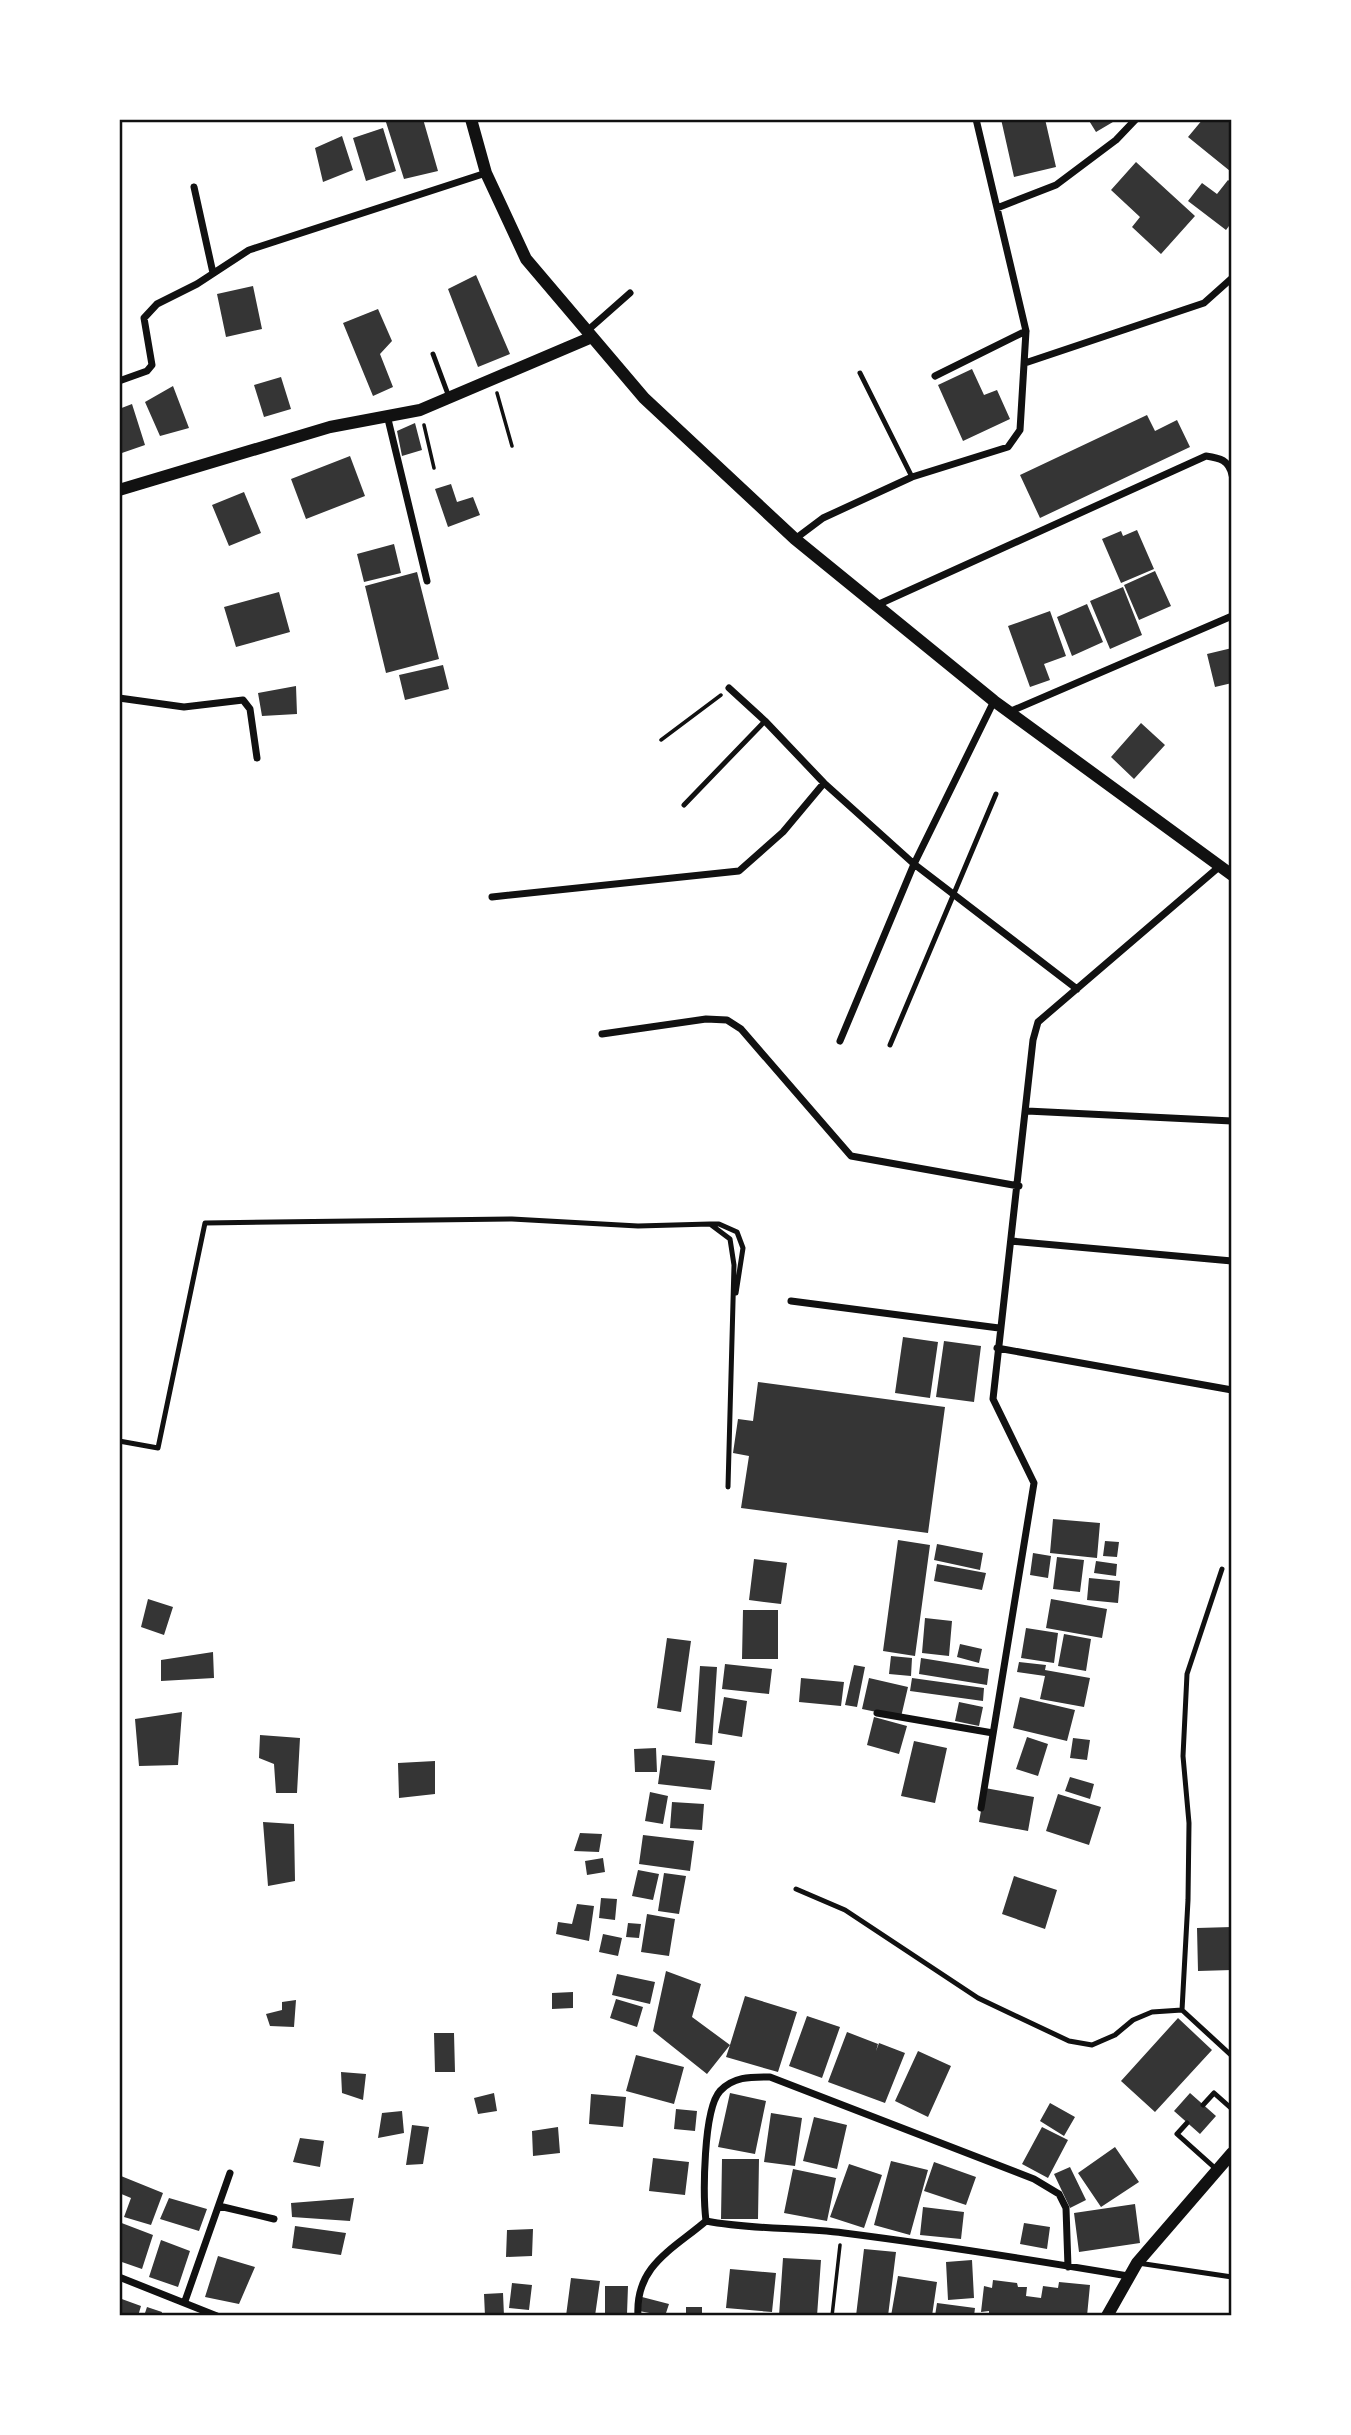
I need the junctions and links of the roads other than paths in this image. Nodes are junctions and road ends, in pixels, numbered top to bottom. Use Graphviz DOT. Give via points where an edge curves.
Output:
graph roads {
  1 [pos="471,119"];
  2 [pos="976,119"];
  3 [pos="1136,119"];
  4 [pos="486,173"];
  5 [pos="194,187"];
  6 [pos="997,208"];
  7 [pos="213,273"];
  8 [pos="1232,278"];
  9 [pos="630,293"];
  10 [pos="1026,331"];
  11 [pos="589,334"];
  12 [pos="433,354"];
  13 [pos="1025,363"];
  14 [pos="860,373"];
  15 [pos="935,376"];
  16 [pos="119,381"];
  17 [pos="449,397"];
  18 [pos="387,415"];
  19 [pos="1232,475"];
  20 [pos="912,477"];
  21 [pos="119,490"];
  22 [pos="795,538"];
  23 [pos="426,581"];
  24 [pos="877,605"];
  25 [pos="1232,617"];
  26 [pos="729,688"];
  27 [pos="119,698"];
  28 [pos="994,701"];
  29 [pos="1008,712"];
  30 [pos="765,721"];
  31 [pos="257,758"];
  32 [pos="824,783"];
  33 [pos="996,794"];
  34 [pos="684,805"];
  35 [pos="914,864"];
  36 [pos="1220,866"];
  37 [pos="1232,875"];
  38 [pos="492,897"];
  39 [pos="954,897"];
  40 [pos="1077,989"];
  41 [pos="602,1034"];
  42 [pos="840,1041"];
  43 [pos="890,1045"];
  44 [pos="1027,1111"];
  45 [pos="1232,1121"];
  46 [pos="1019,1186"];
  47 [pos="710,1224"];
  48 [pos="1011,1241"];
  49 [pos="1232,1261"];
  50 [pos="791,1301"];
  51 [pos="733,1313"];
  52 [pos="999,1328"];
  53 [pos="997,1348"];
  54 [pos="1232,1390"];
  55 [pos="119,1441"];
  56 [pos="728,1487"];
  57 [pos="1222,1569"];
  58 [pos="877,1713"];
  59 [pos="993,1733"];
  60 [pos="981,1808"];
  61 [pos="796,1889"];
  62 [pos="1182,2010"];
  63 [pos="1232,2056"];
  64 [pos="1203,2105"];
  65 [pos="1232,2109"];
  66 [pos="1187,2123"];
  67 [pos="1232,2153"];
  68 [pos="1217,2170"];
  69 [pos="230,2173"];
  70 [pos="219,2206"];
  71 [pos="274,2219"];
  72 [pos="706,2221"];
  73 [pos="1137,2263"];
  74 [pos="1068,2267"];
  75 [pos="1128,2276"];
  76 [pos="119,2277"];
  77 [pos="1232,2277"];
  78 [pos="185,2301"];
  79 [pos="217,2316"];
  80 [pos="638,2316"];
  81 [pos="1107,2316"];
  1 -- 4 [label="street"];
  2 -- 6 [label="street"];
  3 -- 6 [label="street" via="1056,185"];
  4 -- 7 [label="street" via="249,250"];
  4 -- 11 [label="street" via="526,259"];
  5 -- 7 [label="street"];
  6 -- 10 [label="street"];
  7 -- 16 [label="street" via="157,304 144,318 152,365"];
  8 -- 13 [label="street" via="1204,303"];
  9 -- 11 [label="street"];
  10 -- 13 [label="street"];
  10 -- 15 [label="street"];
  11 -- 17 [label="street"];
  11 -- 22 [label="street" via="644,398"];
  12 -- 17 [label="lane"];
  13 -- 20 [label="street" via="1020,430 1008,447"];
  14 -- 20 [label="lane"];
  17 -- 18 [label="street" via="420,410"];
  18 -- 21 [label="street" via="330,427"];
  18 -- 23 [label="street"];
  19 -- 24 [label="street" via="1221,458 1206,456"];
  20 -- 22 [label="street" via="823,518"];
  22 -- 24 [label="street"];
  24 -- 28 [label="street"];
  25 -- 29 [label="street"];
  26 -- 30 [label="street"];
  27 -- 31 [label="street" via="184,707 243,700 250,709"];
  28 -- 29 [label="street"];
  28 -- 35 [label="street"];
  29 -- 36 [label="street"];
  30 -- 32 [label="street"];
  30 -- 34 [label="lane"];
  32 -- 35 [label="street"];
  32 -- 38 [label="street" via="783,832 739,871"];
  33 -- 39 [label="lane"];
  35 -- 39 [label="street"];
  35 -- 42 [label="street"];
  36 -- 37 [label="street"];
  36 -- 40 [label="street"];
  39 -- 40 [label="street"];
  39 -- 43 [label="lane"];
  40 -- 44 [label="street" via="1038,1022"];
  41 -- 46 [label="street" via="727,1020 741,1029 851,1156"];
  44 -- 45 [label="street"];
  44 -- 46 [label="street"];
  46 -- 48 [label="street"];
  47 -- 51 [label="lane" via="730,1238"];
  47 -- 51 [label="lane" via="737,1232 743,1248"];
  47 -- 55 [label="lane" via="638,1226 512,1219 205,1223 158,1448"];
  48 -- 49 [label="street"];
  48 -- 52 [label="street"];
  50 -- 52 [label="street"];
  51 -- 56 [label="lane"];
  52 -- 53 [label="street"];
  53 -- 54 [label="street"];
  53 -- 59 [label="street" via="993,1399 1034,1483"];
  57 -- 62 [label="lane" via="1187,1674 1183,1756 1189,1824 1188,1900"];
  58 -- 59 [label="street"];
  59 -- 60 [label="street"];
  61 -- 62 [label="lane" via="845,1910 978,1998 1069,2041 1092,2045 1152,2012"];
  62 -- 63 [label="lane"];
  64 -- 65 [label="lane" via="1214,2093"];
  66 -- 68 [label="lane" via="1177,2134"];
  67 -- 68 [label="street"];
  68 -- 73 [label="street"];
  69 -- 70 [label="street"];
  70 -- 71 [label="street"];
  70 -- 78 [label="street"];
  72 -- 74 [label="street" via="841,2232"];
  72 -- 74 [label="street" via="702,2191 712,2108 719,2092 741,2077 770,2077 1034,2179 1059,2194 1066,2208"];
  72 -- 80 [label="street" via="641,2280"];
  73 -- 75 [label="street"];
  73 -- 77 [label="lane"];
  74 -- 75 [label="street"];
  75 -- 81 [label="street"];
  76 -- 78 [label="street"];
  78 -- 79 [label="street"];
}
